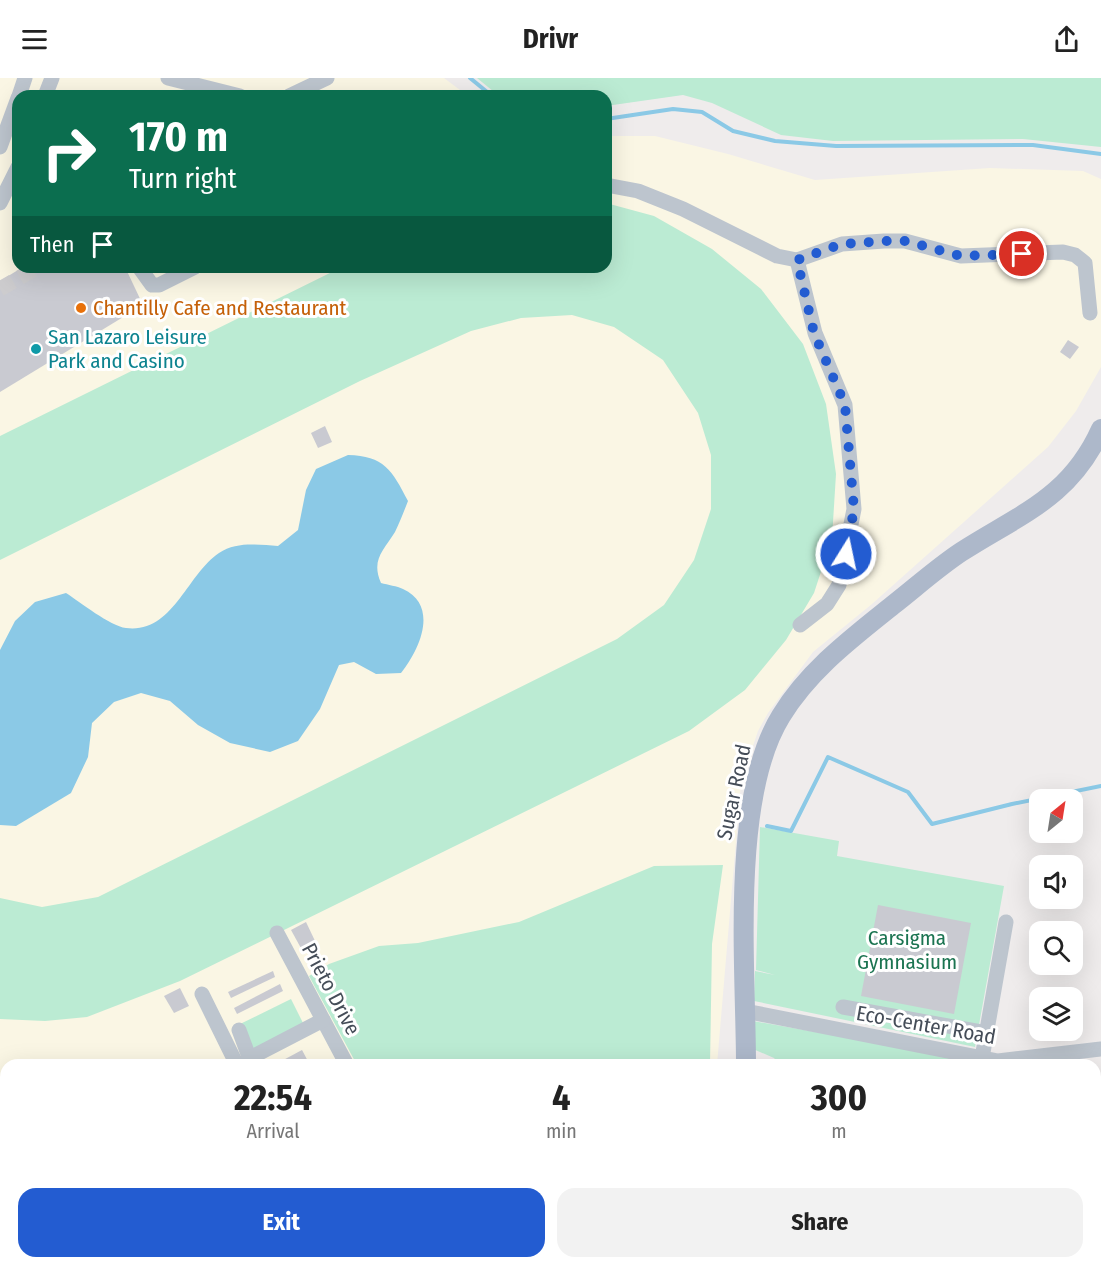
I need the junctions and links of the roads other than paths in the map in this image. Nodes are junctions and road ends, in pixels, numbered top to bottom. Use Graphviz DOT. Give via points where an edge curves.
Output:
graph roads {
  1 [pos="168,78"];
  2 [pos="327,78"];
  3 [pos="216,90"];
  4 [pos="302,90"];
  5 [pos="12,114"];
  6 [pos="0,147"];
  7 [pos="612,186"];
  8 [pos="797,260"];
  9 [pos="143,273"];
  10 [pos="170,273"];
  11 [pos="1090,313"];
  12 [pos="1101,431"];
  13 [pos="800,625"];
  14 [pos="1006,922"];
  15 [pos="277,933"];
  16 [pos="202,994"];
  17 [pos="843,1007"];
  18 [pos="745,1011"];
  19 [pos="323,1020"];
  20 [pos="239,1030"];
  21 [pos="987,1033"];
  22 [pos="1101,1048"];
  23 [pos="982,1058"];
  24 [pos="242,1059"];
  25 [pos="245,1059"];
  26 [pos="253,1059"];
  27 [pos="344,1059"];
  28 [pos="746,1059"];
  29 [pos="987,1059"];
  30 [pos="1014,1059"];
  1 -- 3 [label="street"];
  2 -- 4 [label="street"];
  5 -- 6 [label="street"];
  7 -- 8 [label="street" via="638,191 777,256"];
  8 -- 11 [label="street" via="842,244 885,241 905,241 961,256 1063,252 1085,263"];
  8 -- 13 [label="street" via="814,333 845,405 854,509 839,585 827,604"];
  9 -- 10 [label="street" via="152,285 159,285"];
  12 -- 18 [label="main road, Sugar Road" via="1071,479 1044,503 952,558 835,652 780,717 756,786 746,849"];
  14 -- 21 [label="street"];
  15 -- 19 [label="street, Prieto Drive"];
  16 -- 24 [label="street" via="222,1037"];
  17 -- 21 [label="street"];
  18 -- 23 [label="street, Eco-Center Road"];
  18 -- 28 [label="main road, Sugar Road"];
  19 -- 26 [label="street"];
  19 -- 27 [label="street, Prieto Drive"];
  20 -- 25 [label="street"];
  21 -- 23 [label="street"];
  22 -- 30 [label="street, Eco-Center Road"];
  23 -- 29 [label="street, Eco-Center Road"];
}
